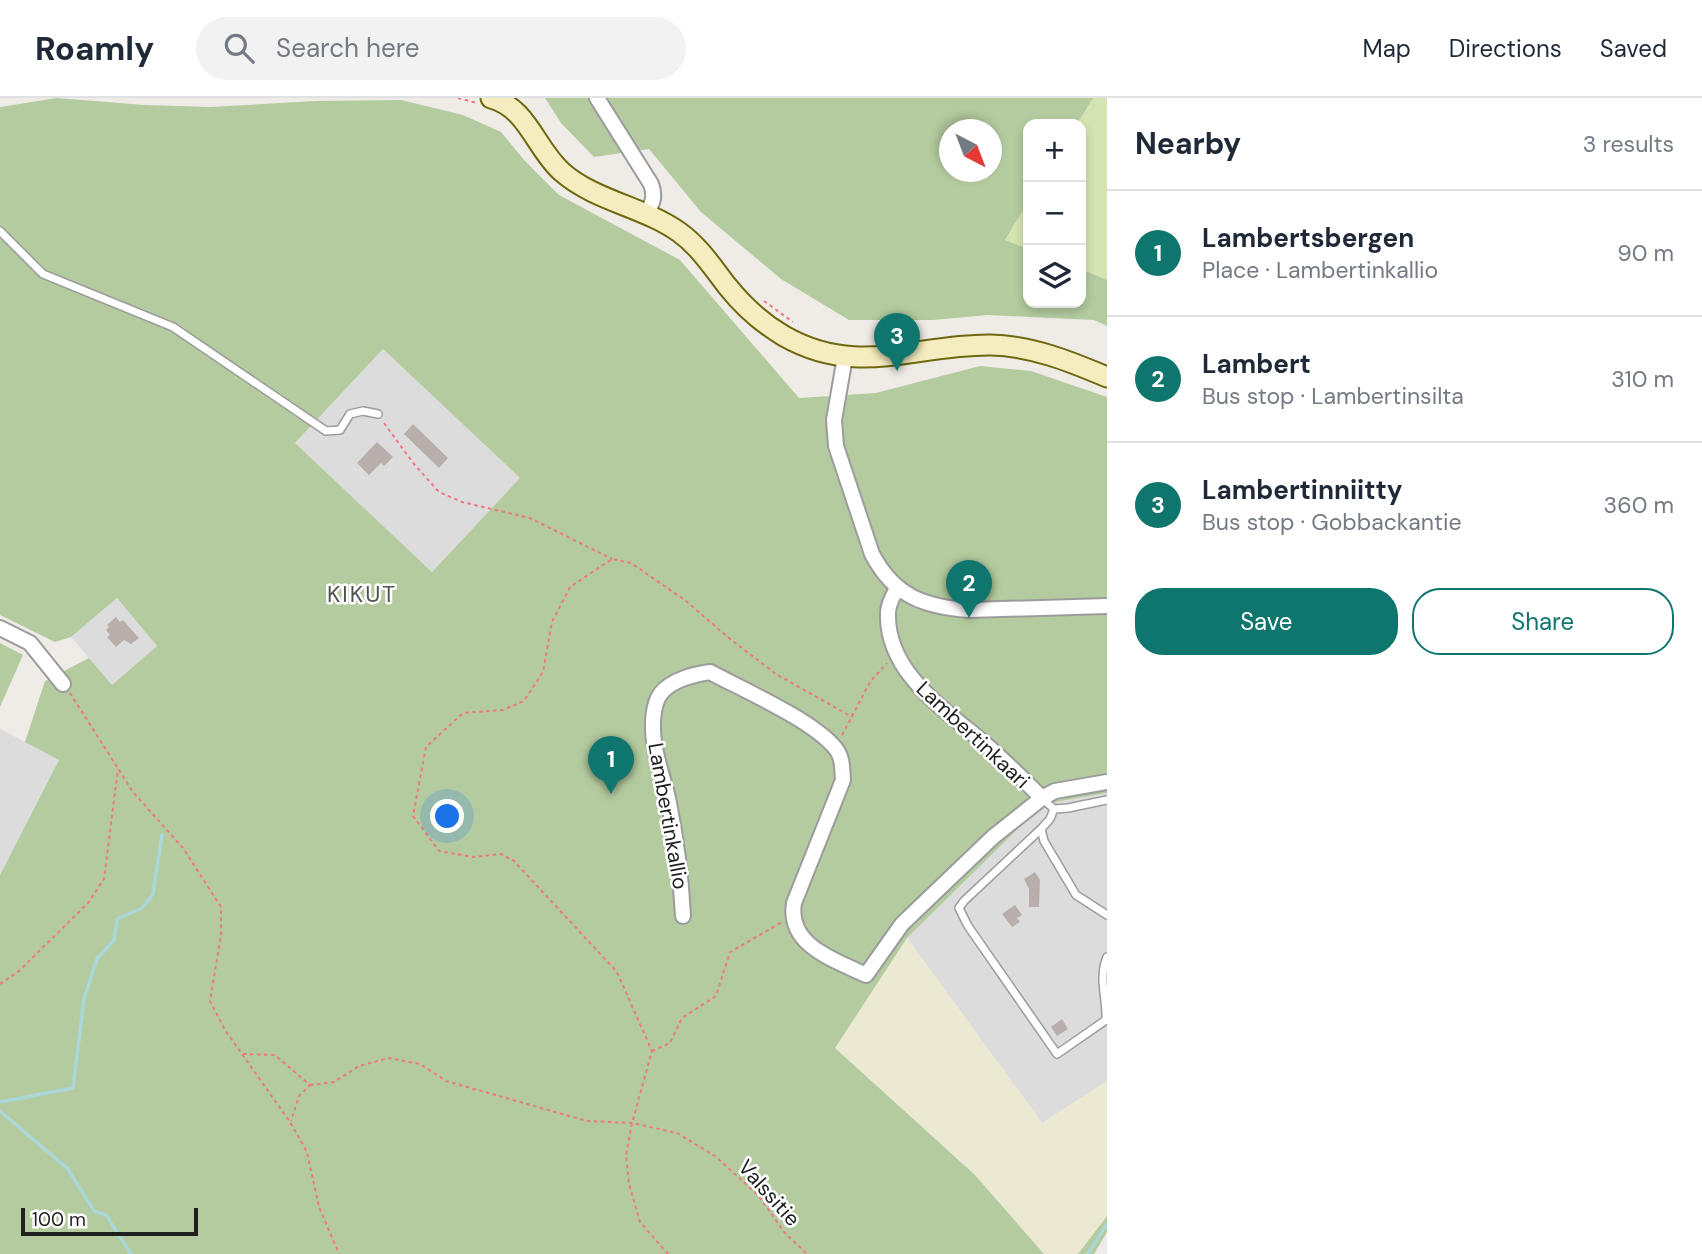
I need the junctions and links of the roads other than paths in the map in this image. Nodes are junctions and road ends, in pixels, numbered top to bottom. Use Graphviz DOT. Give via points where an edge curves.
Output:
graph roads {
  1 [pos="597,98"];
  2 [pos="488,102"];
  3 [pos="646,215"];
  4 [pos="0,231"];
  5 [pos="845,357"];
  6 [pos="1107,377"];
  7 [pos="377,414"];
  8 [pos="897,588"];
  9 [pos="1107,606"];
  10 [pos="0,628"];
  11 [pos="63,684"];
  12 [pos="1107,782"];
  13 [pos="1107,800"];
  14 [pos="1047,801"];
  15 [pos="1041,829"];
  16 [pos="1107,915"];
  17 [pos="683,916"];
  18 [pos="1107,957"];
  19 [pos="866,975"];
  1 -- 3 [label="street" via="652,184 654,200"];
  2 -- 3 [label="street" via="508,104 523,118 542,151 562,173"];
  3 -- 5 [label="street" via="697,247 740,302 762,321 798,343"];
  4 -- 7 [label="lane" via="43,274 173,327 326,431 340,430 350,414"];
  5 -- 6 [label="street" via="1003,346 1049,354"];
  5 -- 8 [label="street" via="834,420 836,446 872,554"];
  8 -- 9 [label="street" via="930,605 947,608"];
  8 -- 14 [label="street, Lambertinkaari" via="887,614 906,671"];
  10 -- 11 [label="street" via="30,643"];
  12 -- 14 [label="street" via="1055,791"];
  13 -- 14 [label="lane" via="1068,808"];
  14 -- 15 [label="lane" via="1050,819"];
  14 -- 19 [label="street, Lambertinkaari" via="993,836 924,901"];
  15 -- 16 [label="lane" via="1076,895"];
  15 -- 18 [label="lane" via="964,901 959,908 968,926 1057,1054 1107,1020 1101,983"];
  17 -- 19 [label="street, Lambertinkallio" via="675,831 654,741 654,710 661,693 676,682 710,672 807,725 835,748 842,761 843,780 792,916 808,945"];
}
